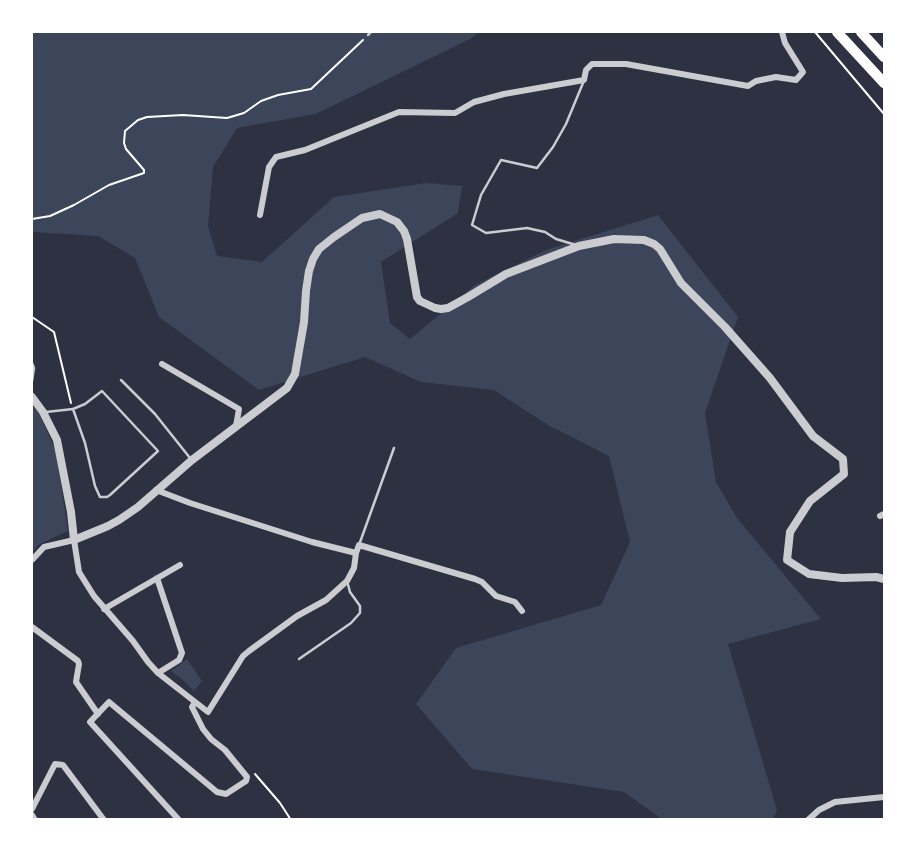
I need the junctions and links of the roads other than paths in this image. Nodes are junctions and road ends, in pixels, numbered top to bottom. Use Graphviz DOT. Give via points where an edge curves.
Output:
graph roads {
  1 [pos="782,32"];
  2 [pos="837,32"];
  3 [pos="861,32"];
  4 [pos="882,50"];
  5 [pos="584,80"];
  6 [pos="884,83"];
  7 [pos="260,215"];
  8 [pos="579,246"];
  9 [pos="32,363"];
  10 [pos="162,364"];
  11 [pos="121,380"];
  12 [pos="32,381"];
  13 [pos="32,397"];
  14 [pos="73,409"];
  15 [pos="43,412"];
  16 [pos="236,426"];
  17 [pos="394,448"];
  18 [pos="192,460"];
  19 [pos="156,490"];
  20 [pos="74,540"];
  21 [pos="359,545"];
  22 [pos="356,553"];
  23 [pos="32,560"];
  24 [pos="180,565"];
  25 [pos="158,578"];
  26 [pos="884,579"];
  27 [pos="347,581"];
  28 [pos="104,608"];
  29 [pos="522,611"];
  30 [pos="32,627"];
  31 [pos="299,659"];
  32 [pos="158,673"];
  33 [pos="195,702"];
  34 [pos="98,714"];
  35 [pos="884,797"];
  36 [pos="32,810"];
  37 [pos="32,815"];
  38 [pos="35,820"];
  39 [pos="104,820"];
  40 [pos="179,820"];
  41 [pos="808,820"];
  1 -- 5 [label="street" via="803,72 796,80 776,77 748,86 626,64 592,64"];
  2 -- 6 [label="main road"];
  3 -- 4 [label="main road"];
  5 -- 7 [label="street" via="504,93 454,113 399,112 276,157 269,167"];
  5 -- 8 [label="lane" via="566,124 537,168 501,160 481,195 472,225 486,233 527,228"];
  8 -- 16 [label="street" via="506,274 448,308 435,308 417,297 404,230 380,214 362,218 319,249 313,259 292,382"];
  8 -- 26 [label="street" via="614,239 654,244 681,283 770,378 813,436 843,459 844,474 810,501 790,532 787,560 809,574"];
  9 -- 12 [label="lane"];
  10 -- 16 [label="street" via="239,409"];
  11 -- 18 [label="lane"];
  13 -- 15 [label="street"];
  14 -- 14 [label="lane" via="100,497 110,495 158,452 102,391"];
  14 -- 15 [label="lane"];
  15 -- 20 [label="street" via="61,455"];
  16 -- 18 [label="street"];
  17 -- 21 [label="lane"];
  18 -- 19 [label="street"];
  19 -- 20 [label="street" via="119,520"];
  19 -- 22 [label="street"];
  20 -- 23 [label="street" via="44,547"];
  20 -- 28 [label="street" via="79,572"];
  21 -- 22 [label="street"];
  21 -- 29 [label="street" via="475,579"];
  22 -- 27 [label="street"];
  24 -- 25 [label="street"];
  25 -- 28 [label="street"];
  25 -- 32 [label="street" via="182,653 180,660"];
  27 -- 31 [label="lane" via="360,613"];
  27 -- 33 [label="street" via="249,650 208,712"];
  28 -- 32 [label="street"];
  30 -- 34 [label="street" via="78,661 76,682"];
  32 -- 33 [label="street"];
  33 -- 34 [label="street" via="192,707 203,729 247,777 226,794 217,792 109,702"];
  34 -- 40 [label="street" via="90,722"];
  35 -- 41 [label="street" via="835,802"];
  36 -- 39 [label="street" via="55,764 63,765"];
  37 -- 38 [label="street"];
}
